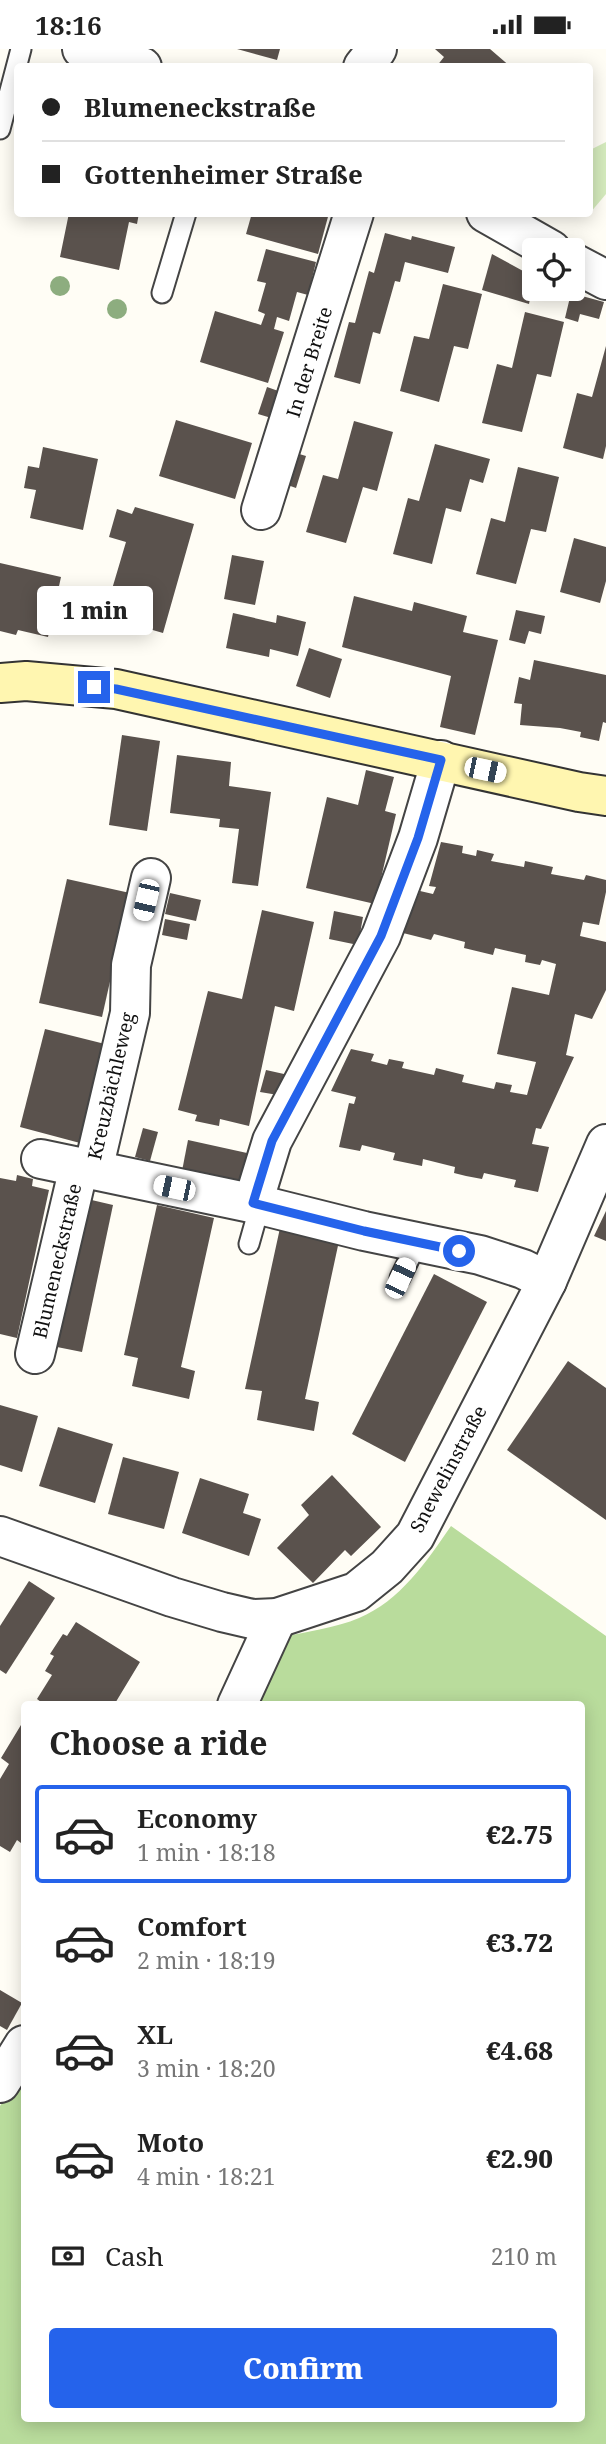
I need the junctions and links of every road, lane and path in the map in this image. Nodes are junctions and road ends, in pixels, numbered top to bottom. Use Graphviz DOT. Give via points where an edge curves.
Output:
graph roads {
  1 [pos="80,49"];
  2 [pos="377,49"];
  3 [pos="128,63"];
  4 [pos="366,63"];
  5 [pos="14,76"];
  6 [pos="0,129"];
  7 [pos="185,217"];
  8 [pos="353,217"];
  9 [pos="493,217"];
  10 [pos="530,238"];
  11 [pos="585,269"];
  12 [pos="606,280"];
  13 [pos="162,293"];
  14 [pos="261,510"];
  15 [pos="0,683"];
  16 [pos="441,760"];
  17 [pos="606,796"];
  18 [pos="151,878"];
  19 [pos="606,1144"];
  20 [pos="41,1159"];
  21 [pos="86,1168"];
  22 [pos="256,1204"];
  23 [pos="417,1243"];
  24 [pos="250,1244"];
  25 [pos="400,1278"];
  26 [pos="547,1281"];
  27 [pos="35,1354"];
  28 [pos="0,1536"];
  29 [pos="277,1618"];
  30 [pos="239,1701"];
  31 [pos="21,2050"];
  32 [pos="0,2083"];
  1 -- 3 [label="street"];
  2 -- 4 [label="street"];
  5 -- 6 [label="lane"];
  7 -- 13 [label="lane"];
  8 -- 14 [label="street, In der Breite"];
  9 -- 10 [label="street"];
  11 -- 12 [label="street"];
  15 -- 16 [label="street" via="116,689"];
  16 -- 17 [label="street"];
  16 -- 22 [label="street" via="381,936 272,1141"];
  18 -- 21 [label="street, Kreuzbächleweg" via="131,965 130,1013"];
  19 -- 26 [label="street, Snewelinstraße"];
  20 -- 21 [label="street, Blumeneckstraße"];
  21 -- 22 [label="street, Blumeneckstraße"];
  21 -- 27 [label="street, Blumeneckstraße"];
  22 -- 23 [label="street, Blumeneckstraße"];
  22 -- 24 [label="lane"];
  23 -- 25 [label="lane"];
  23 -- 26 [label="street, Blumeneckstraße" via="480,1255"];
  26 -- 29 [label="street, Snewelinstraße" via="415,1536 356,1592"];
  28 -- 29 [label="street, Snewelinstraße" via="222,1612 252,1619"];
  29 -- 30 [label="street"];
  31 -- 32 [label="street"];
}
